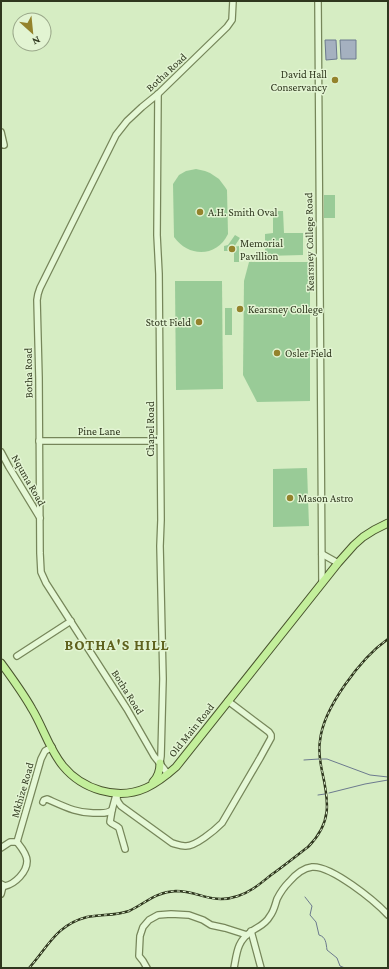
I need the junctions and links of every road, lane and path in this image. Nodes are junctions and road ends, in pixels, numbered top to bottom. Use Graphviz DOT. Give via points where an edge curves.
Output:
graph roads {
  1 [pos="233,1"];
  2 [pos="318,1"];
  3 [pos="158,94"];
  4 [pos="1,132"];
  5 [pos="4,145"];
  6 [pos="160,440"];
  7 [pos="39,441"];
  8 [pos="1,452"];
  9 [pos="40,518"];
  10 [pos="388,523"];
  11 [pos="322,554"];
  12 [pos="338,563"];
  13 [pos="322,582"];
  14 [pos="71,621"];
  15 [pos="17,656"];
  16 [pos="1,663"];
  17 [pos="228,701"];
  18 [pos="52,747"];
  19 [pos="160,763"];
  20 [pos="168,774"];
  21 [pos="145,789"];
  22 [pos="117,793"];
  23 [pos="43,802"];
  24 [pos="112,810"];
  25 [pos="17,842"];
  26 [pos="1,848"];
  27 [pos="125,849"];
  28 [pos="2,885"];
  29 [pos="1,894"];
  30 [pos="388,915"];
  31 [pos="249,933"];
  32 [pos="147,968"];
  33 [pos="234,968"];
  34 [pos="261,968"];
  1 -- 3 [label="street, Botha Road" via="230,24"];
  2 -- 11 [label="street, Kearsney College Road"];
  3 -- 6 [label="street, Chapel Road"];
  3 -- 7 [label="street, Botha Road" via="127,121 116,135 38,294"];
  4 -- 5 [label="street"];
  6 -- 7 [label="street, Pine Lane"];
  6 -- 19 [label="street, Chapel Road" via="163,679"];
  7 -- 9 [label="street, Botha Road"];
  8 -- 9 [label="street, Nquma Road"];
  9 -- 14 [label="street, Botha Road" via="41,572"];
  10 -- 12 [label="main road, Old Main Road" via="363,537"];
  11 -- 12 [label="street"];
  11 -- 13 [label="street, Kearsney College Road"];
  12 -- 13 [label="main road, Old Main Road"];
  13 -- 17 [label="main road, Old Main Road"];
  14 -- 15 [label="street"];
  14 -- 19 [label="street, Botha Road"];
  16 -- 18 [label="main road, Old Main Road" via="32,709"];
  17 -- 20 [label="main road, Old Main Road"];
  17 -- 22 [label="street" via="269,732 271,738 222,823 215,830 191,845 172,842 121,806 116,797"];
  18 -- 22 [label="main road, Old Main Road" via="62,765 78,780 94,789"];
  18 -- 25 [label="street, Mkhize Road" via="45,752 42,759"];
  19 -- 20 [label="street, Botha Road"];
  19 -- 21 [label="main road" via="158,777"];
  20 -- 21 [label="main road, Old Main Road"];
  21 -- 22 [label="main road, Old Main Road"];
  22 -- 24 [label="street"];
  23 -- 24 [label="street" via="47,800 82,813 106,813"];
  24 -- 27 [label="street" via="110,822 119,828"];
  25 -- 26 [label="street" via="10,842"];
  25 -- 28 [label="street" via="25,853 25,869 15,882 8,886"];
  28 -- 29 [label="street"];
  30 -- 31 [label="street" via="332,872 312,867 289,882 281,892 271,916"];
  31 -- 32 [label="street" via="211,925 188,915 158,915 144,924 140,936 139,956"];
  31 -- 33 [label="street" via="240,942"];
  31 -- 34 [label="street"];
}
